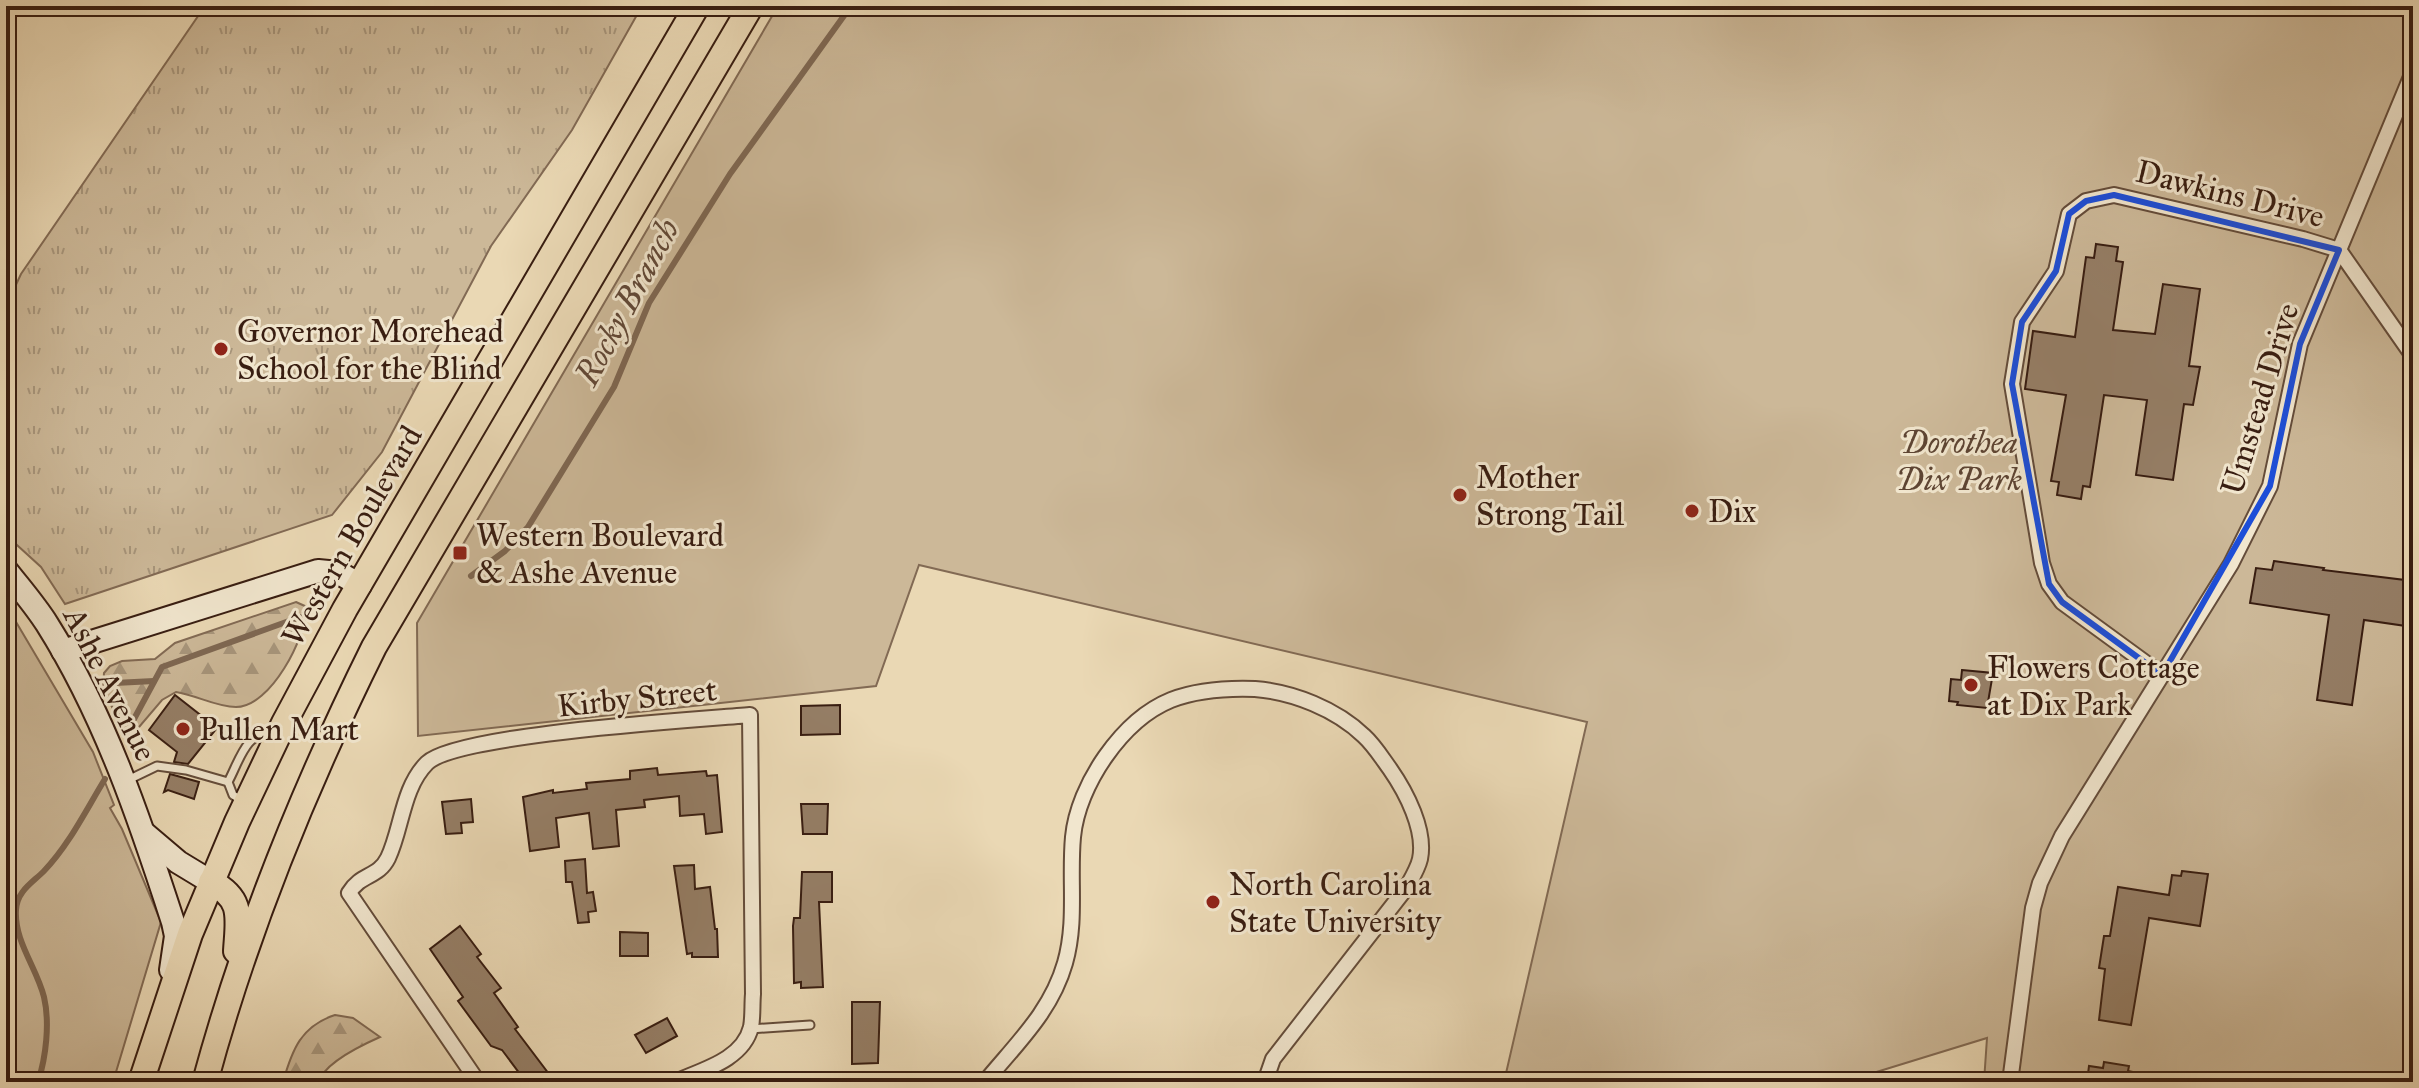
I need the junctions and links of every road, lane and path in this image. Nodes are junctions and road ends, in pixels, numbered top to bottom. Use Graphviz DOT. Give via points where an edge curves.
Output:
graph roads {
  1 [pos="697,6"];
  2 [pos="751,6"];
  3 [pos="2413,72"];
  4 [pos="2339,250"];
  5 [pos="2413,356"];
  6 [pos="6,570"];
  7 [pos="360,585"];
  8 [pos="398,605"];
  9 [pos="63,651"];
  10 [pos="2162,675"];
  11 [pos="279,734"];
  12 [pos="124,782"];
  13 [pos="228,782"];
  14 [pos="245,804"];
  15 [pos="144,833"];
  16 [pos="211,882"];
  17 [pos="235,977"];
  18 [pos="166,1003"];
  19 [pos="810,1025"];
  20 [pos="750,1029"];
  21 [pos="141,1082"];
  22 [pos="205,1082"];
  23 [pos="478,1082"];
  24 [pos="675,1082"];
  25 [pos="985,1082"];
  26 [pos="1265,1082"];
  27 [pos="2010,1082"];
  1 -- 7 [label="main road, Western Boulevard"];
  2 -- 8 [label="main road"];
  3 -- 4 [label="street, Umstead Drive"];
  4 -- 5 [label="street"];
  4 -- 10 [label="street, Umstead Drive" via="2300,344 2270,486 2231,564"];
  4 -- 10 [label="street, Dawkins Drive" via="2114,195 2086,201 2069,214 2056,271 2022,322 2012,384 2049,584 2062,602"];
  6 -- 9 [label="street, Ashe Avenue"];
  7 -- 8 [label="main road"];
  7 -- 9 [label="street" via="331,571 318,571"];
  7 -- 11 [label="main road, Western Boulevard"];
  8 -- 17 [label="main road" via="312,777"];
  9 -- 12 [label="street, Ashe Avenue"];
  10 -- 27 [label="street, Umstead Drive" via="2062,836 2040,883"];
  11 -- 13 [label="lane" via="253,737"];
  11 -- 14 [label="main road, Western Boulevard"];
  12 -- 13 [label="lane" via="157,766"];
  12 -- 15 [label="street, Ashe Avenue"];
  13 -- 14 [label="lane"];
  14 -- 16 [label="main road, Western Boulevard"];
  15 -- 16 [label="street, Ashe Avenue"];
  15 -- 18 [label="street, Ashe Avenue" via="176,936"];
  16 -- 17 [label="main road" via="225,889 236,907"];
  16 -- 18 [label="main road, Western Boulevard"];
  17 -- 22 [label="main road"];
  18 -- 21 [label="main road, Western Boulevard"];
  19 -- 20 [label="lane"];
  20 -- 23 [label="street, Kirby Street" via="750,715 509,739 438,755 426,764 388,857 380,870 359,879 349,893"];
  20 -- 24 [label="street" via="741,1047 725,1060"];
  25 -- 26 [label="street" via="1034,1026 1058,985 1071,937 1073,834 1079,806 1101,763 1131,729 1169,701 1244,689 1300,699 1365,736 1398,780 1421,843 1420,861 1407,887 1273,1059"];
}
